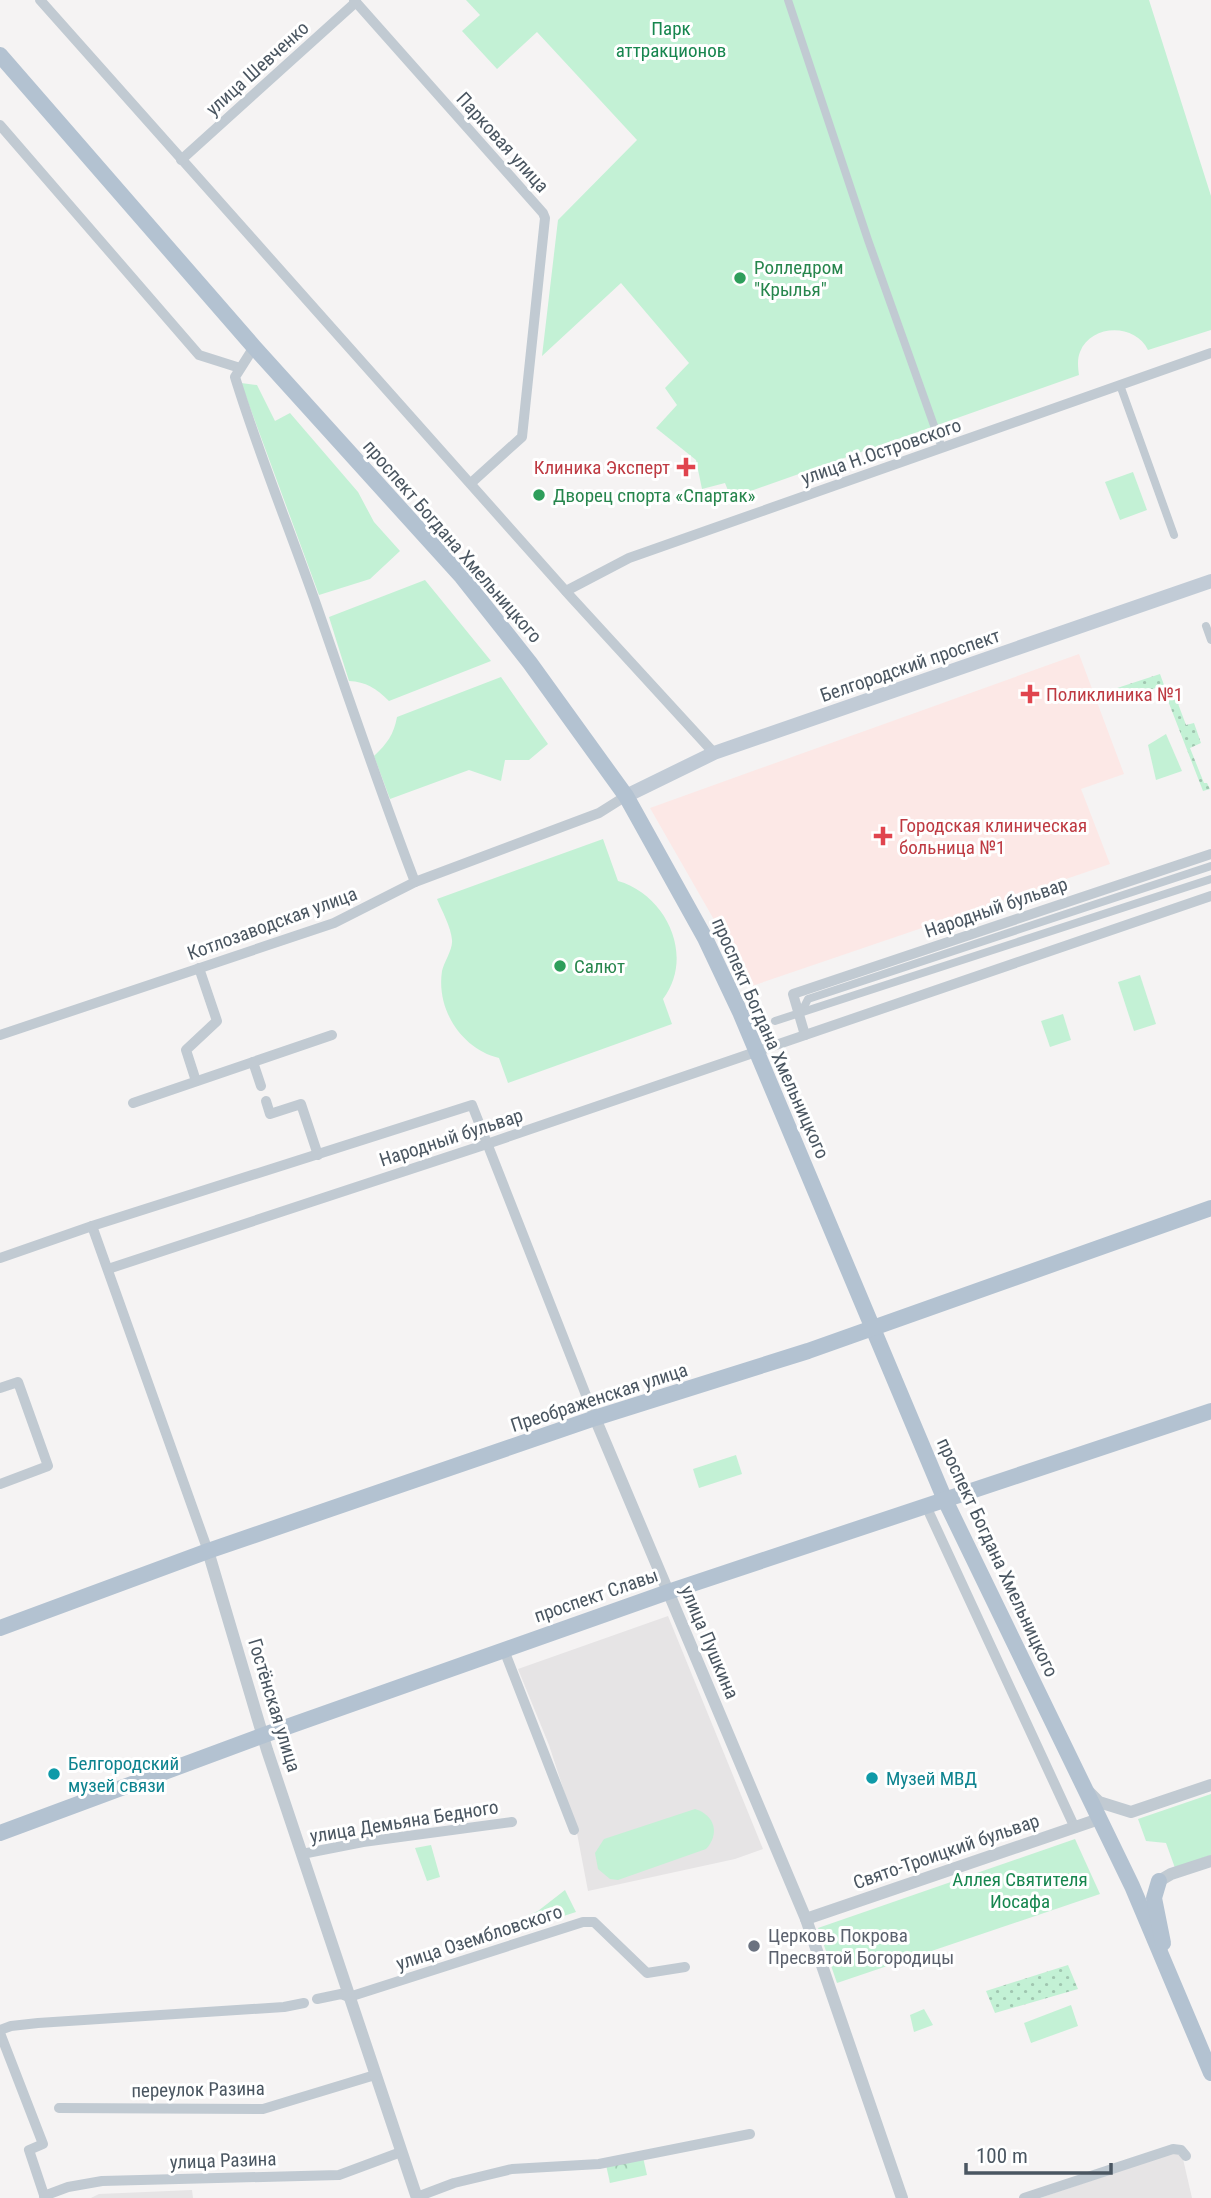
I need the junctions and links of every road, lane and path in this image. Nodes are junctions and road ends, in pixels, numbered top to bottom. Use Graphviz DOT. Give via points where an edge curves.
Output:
graph roads {
  1 [pos="40,0"];
  2 [pos="788,0"];
  3 [pos="355,1"];
  4 [pos="0,55"];
  5 [pos="0,125"];
  6 [pos="181,160"];
  7 [pos="254,347"];
  8 [pos="1211,353"];
  9 [pos="240,368"];
  10 [pos="1120,385"];
  11 [pos="942,448"];
  12 [pos="471,483"];
  13 [pos="1174,535"];
  14 [pos="1211,581"];
  15 [pos="566,591"];
  16 [pos="1206,626"];
  17 [pos="1211,640"];
  18 [pos="714,753"];
  19 [pos="624,793"];
  20 [pos="1211,854"];
  21 [pos="1211,866"];
  22 [pos="1211,879"];
  23 [pos="415,882"];
  24 [pos="1211,896"];
  25 [pos="199,968"];
  26 [pos="801,1012"];
  27 [pos="775,1021"];
  28 [pos="0,1035"];
  29 [pos="332,1035"];
  30 [pos="805,1035"];
  31 [pos="757,1052"];
  32 [pos="253,1062"];
  33 [pos="196,1081"];
  34 [pos="261,1086"];
  35 [pos="266,1101"];
  36 [pos="132,1103"];
  37 [pos="472,1105"];
  38 [pos="487,1144"];
  39 [pos="318,1155"];
  40 [pos="1211,1208"];
  41 [pos="92,1226"];
  42 [pos="0,1258"];
  43 [pos="108,1269"];
  44 [pos="873,1327"];
  45 [pos="0,1388"];
  46 [pos="1211,1411"];
  47 [pos="595,1418"];
  48 [pos="0,1483"];
  49 [pos="945,1500"];
  50 [pos="926,1506"];
  51 [pos="208,1552"];
  52 [pos="668,1592"];
  53 [pos="0,1628"];
  54 [pos="504,1650"];
  55 [pos="264,1735"];
  56 [pos="1082,1784"];
  57 [pos="1211,1785"];
  58 [pos="1099,1819"];
  59 [pos="512,1822"];
  60 [pos="1074,1828"];
  61 [pos="574,1830"];
  62 [pos="0,1833"];
  63 [pos="302,1854"];
  64 [pos="1211,1861"];
  65 [pos="1159,1881"];
  66 [pos="806,1919"];
  67 [pos="685,1967"];
  68 [pos="1172,1986"];
  69 [pos="349,1997"];
  70 [pos="317,1999"];
  71 [pos="304,2003"];
  72 [pos="0,2031"];
  73 [pos="1211,2073"];
  74 [pos="375,2075"];
  75 [pos="59,2108"];
  76 [pos="750,2134"];
  77 [pos="401,2152"];
  78 [pos="1186,2156"];
  79 [pos="45,2197"];
  80 [pos="417,2197"];
  81 [pos="902,2198"];
  82 [pos="1024,2198"];
  1 -- 6 [label="street"];
  2 -- 11 [label="street"];
  3 -- 6 [label="street, улица Шевченко"];
  3 -- 12 [label="street, Парковая улица" via="545,218 522,437"];
  4 -- 7 [label="main road, проспект Богдана Хмельницкого"];
  5 -- 9 [label="street" via="199,355"];
  6 -- 12 [label="street"];
  7 -- 9 [label="street"];
  7 -- 19 [label="main road, проспект Богдана Хмельницкого" via="462,577"];
  8 -- 10 [label="street, улица Н.Островского"];
  9 -- 23 [label="street" via="236,377 250,424"];
  10 -- 11 [label="street, улица Н.Островского"];
  10 -- 13 [label="street"];
  11 -- 15 [label="street, улица Н.Островского" via="629,558"];
  12 -- 15 [label="street"];
  14 -- 18 [label="main road, Белгородский проспект"];
  15 -- 18 [label="street"];
  16 -- 17 [label="street"];
  18 -- 19 [label="main road, Белгородский проспект"];
  19 -- 23 [label="street, Котлозаводская улица" via="585,819"];
  19 -- 31 [label="main road, проспект Богдана Хмельницкого" via="705,938"];
  20 -- 26 [label="street, Народный бульвар" via="793,994"];
  21 -- 26 [label="street, Народный бульвар" via="808,999"];
  22 -- 26 [label="street"];
  23 -- 25 [label="street, Котлозаводская улица" via="334,923"];
  24 -- 30 [label="street, Народный бульвар"];
  25 -- 28 [label="street, Котлозаводская улица"];
  25 -- 33 [label="street" via="217,1021 186,1050"];
  26 -- 27 [label="street"];
  26 -- 30 [label="street"];
  29 -- 32 [label="street"];
  30 -- 31 [label="street, Народный бульвар"];
  31 -- 38 [label="street, Народный бульвар"];
  31 -- 44 [label="main road, проспект Богдана Хмельницкого"];
  32 -- 33 [label="street"];
  32 -- 34 [label="street"];
  33 -- 36 [label="street"];
  35 -- 39 [label="street" via="270,1114 301,1104"];
  37 -- 38 [label="street, улица Пушкина"];
  37 -- 39 [label="street, Народный бульвар"];
  38 -- 43 [label="street, Народный бульвар"];
  38 -- 47 [label="street, улица Пушкина"];
  39 -- 41 [label="street, Народный бульвар"];
  40 -- 44 [label="main road, Преображенская улица"];
  41 -- 42 [label="street, Народный бульвар"];
  41 -- 43 [label="street, Гостёнская улица"];
  43 -- 51 [label="street, Гостёнская улица"];
  44 -- 47 [label="main road, Преображенская улица"];
  44 -- 49 [label="main road, проспект Богдана Хмельницкого"];
  45 -- 48 [label="street" via="18,1382 48,1466"];
  46 -- 49 [label="main road, проспект Славы"];
  47 -- 51 [label="main road, Преображенская улица"];
  47 -- 52 [label="street, улица Пушкина"];
  49 -- 50 [label="main road, проспект Славы"];
  49 -- 56 [label="main road, проспект Богдана Хмельницкого"];
  50 -- 52 [label="main road, проспект Славы"];
  50 -- 60 [label="street"];
  51 -- 53 [label="main road, Преображенская улица"];
  51 -- 55 [label="street, Гостёнская улица"];
  52 -- 54 [label="main road, проспект Славы"];
  52 -- 66 [label="street, улица Пушкина"];
  54 -- 55 [label="main road, проспект Славы"];
  54 -- 61 [label="street"];
  55 -- 62 [label="main road, проспект Славы"];
  55 -- 63 [label="street, Гостёнская улица"];
  56 -- 57 [label="street" via="1099,1802 1131,1812"];
  56 -- 58 [label="main road, проспект Богдана Хмельницкого"];
  58 -- 60 [label="street, Свято-Троицкий бульвар"];
  58 -- 68 [label="main road, проспект Богдана Хмельницкого"];
  59 -- 63 [label="street, улица Демьяна Бедного"];
  60 -- 66 [label="street, Свято-Троицкий бульвар"];
  63 -- 69 [label="street, Гостёнская улица"];
  64 -- 65 [label="street"];
  65 -- 68 [label="main road" via="1153,1898"];
  66 -- 81 [label="street, улица Пушкина"];
  67 -- 69 [label="street, улица Озембловского" via="647,1973 594,1922 583,1922"];
  68 -- 73 [label="main road, проспект Богдана Хмельницкого"];
  69 -- 70 [label="street"];
  69 -- 74 [label="street, Гостёнская улица"];
  71 -- 72 [label="street" via="38,2023"];
  72 -- 79 [label="street" via="43,2144 29,2150"];
  74 -- 75 [label="street, переулок Разина" via="263,2109"];
  74 -- 77 [label="street, Гостёнская улица"];
  76 -- 80 [label="street" via="599,2164 512,2169"];
  77 -- 79 [label="street, улица Разина" via="339,2175 102,2181"];
  77 -- 80 [label="street, Гостёнская улица"];
  78 -- 82 [label="street" via="1173,2149"];
}
